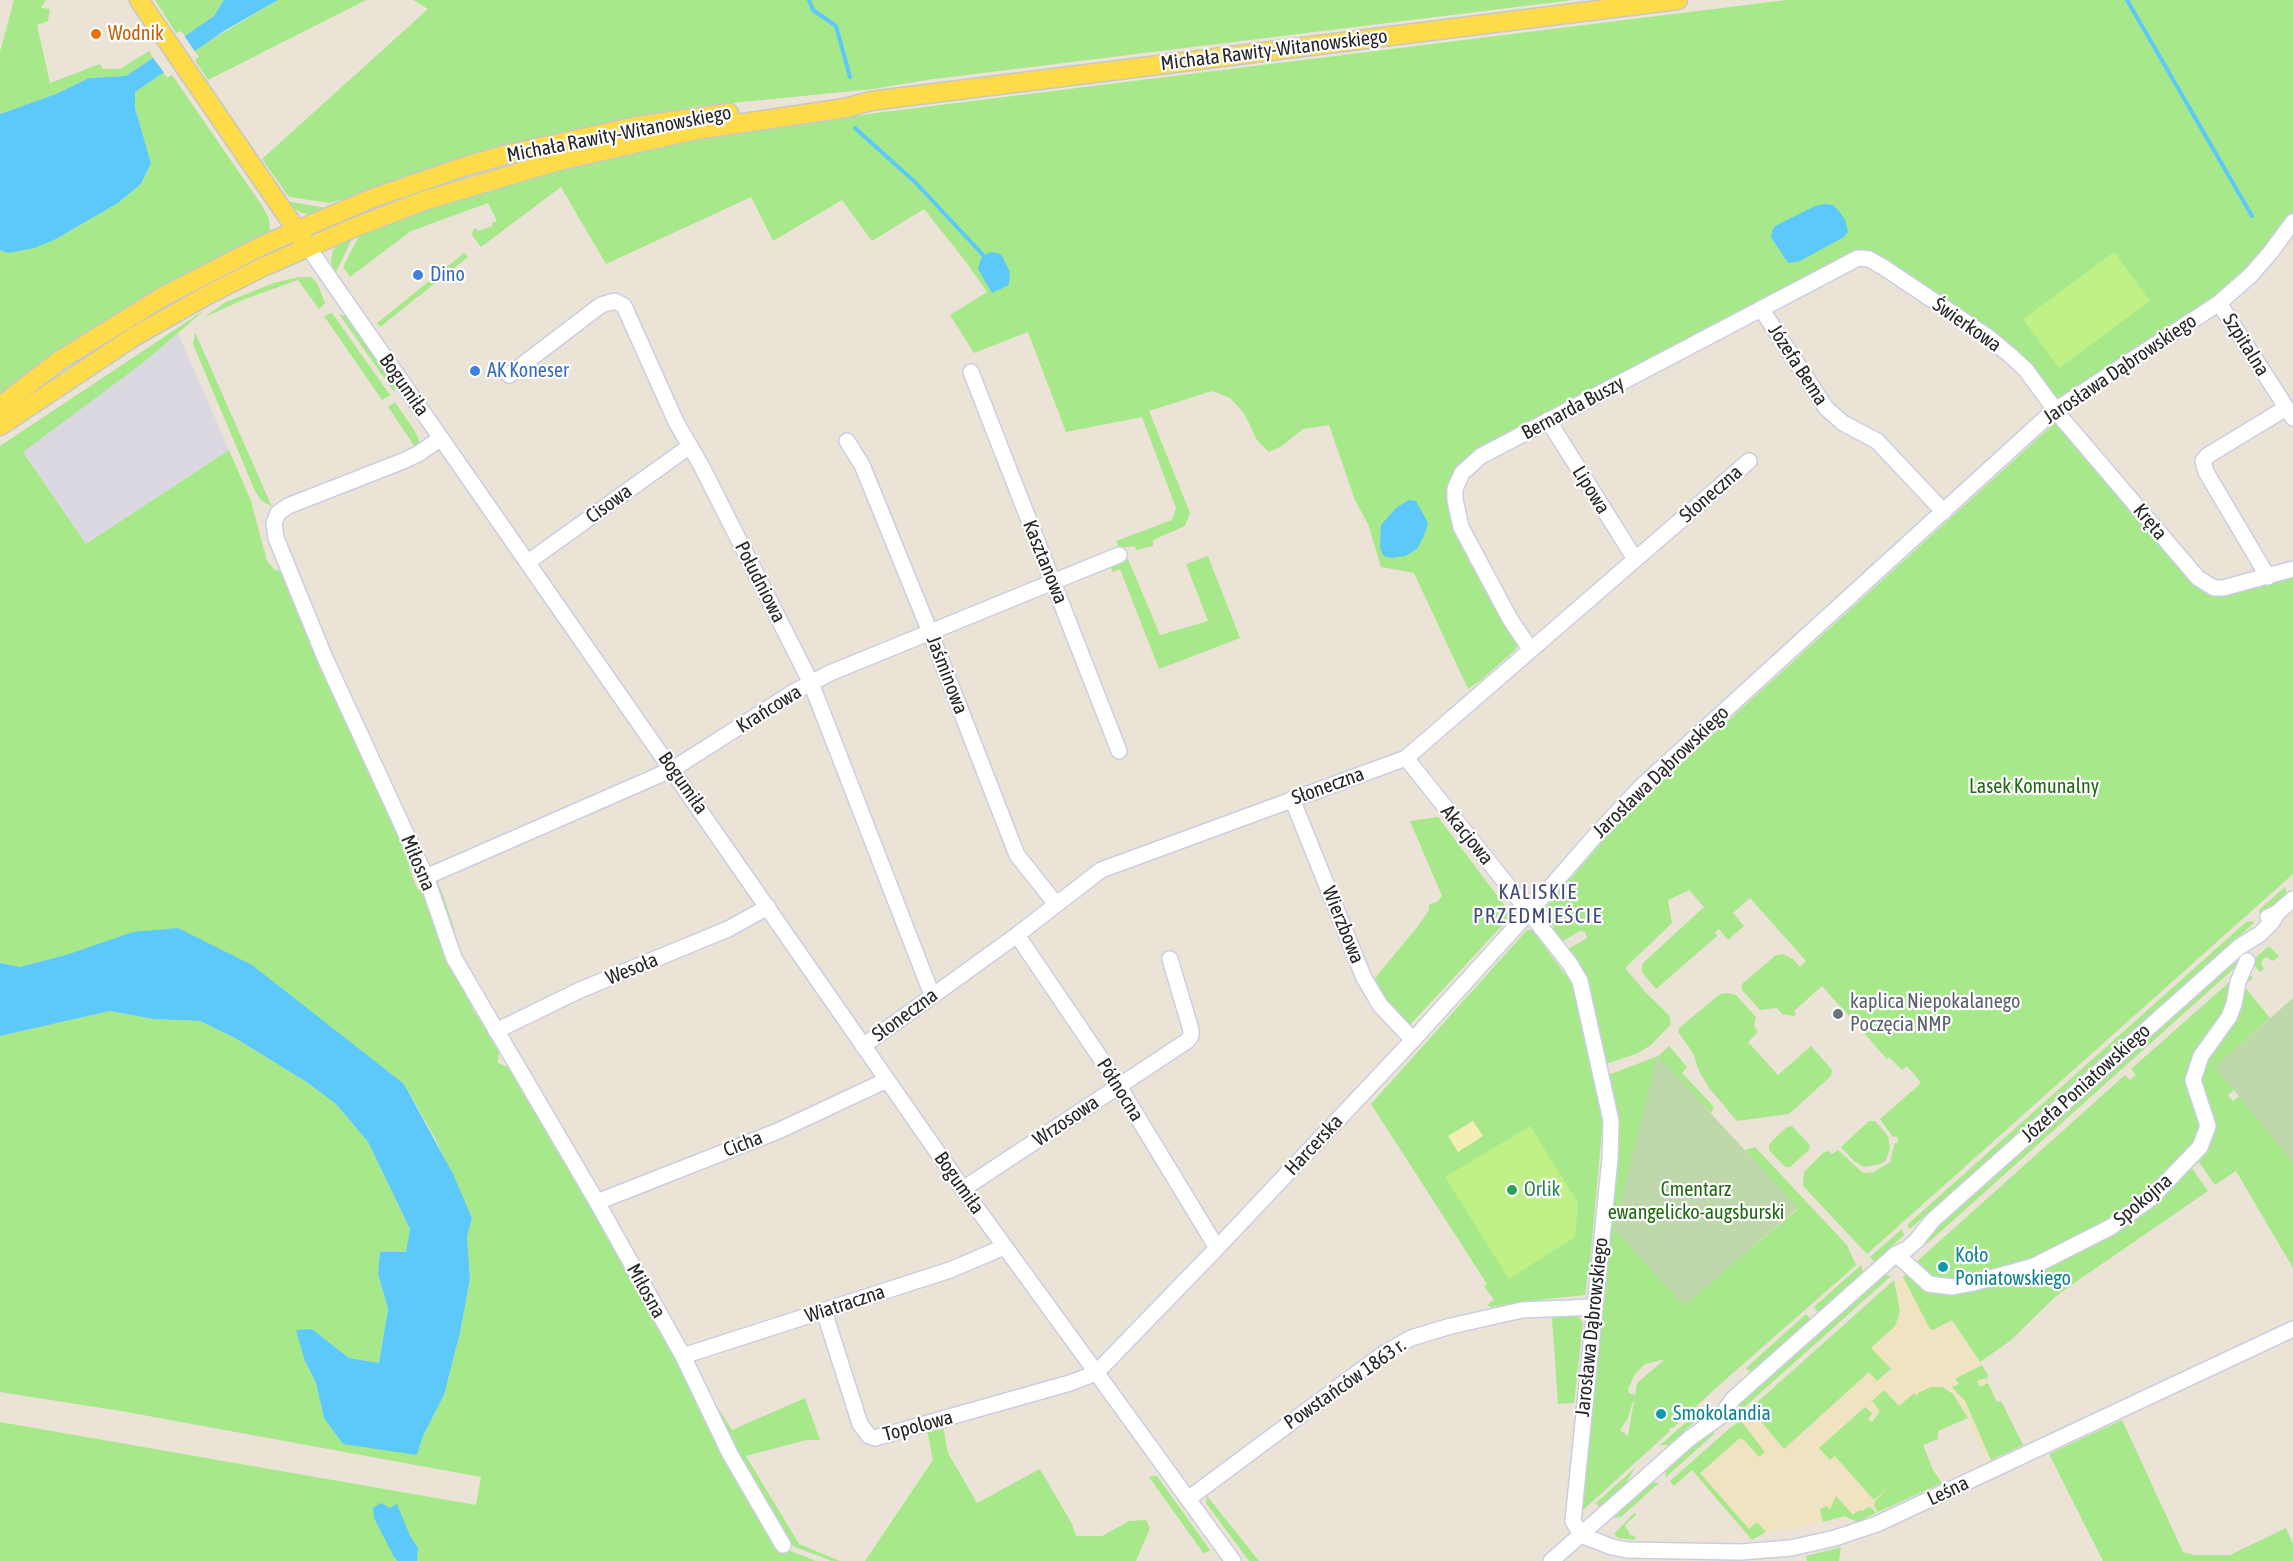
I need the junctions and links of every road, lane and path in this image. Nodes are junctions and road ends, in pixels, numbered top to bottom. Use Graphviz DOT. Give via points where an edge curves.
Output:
graph roads {
  1 [pos="140,0"];
  2 [pos="1678,0"];
  3 [pos="871,101"];
  4 [pos="2293,222"];
  5 [pos="297,230"];
  6 [pos="308,247"];
  7 [pos="1863,258"];
  8 [pos="2219,303"];
  9 [pos="1762,309"];
  10 [pos="971,372"];
  11 [pos="509,375"];
  12 [pos="0,406"];
  13 [pos="2055,409"];
  14 [pos="2291,415"];
  15 [pos="1548,420"];
  16 [pos="0,426"];
  17 [pos="441,438"];
  18 [pos="847,441"];
  19 [pos="690,446"];
  20 [pos="1749,461"];
  21 [pos="1944,512"];
  22 [pos="1119,555"];
  23 [pos="1635,559"];
  24 [pos="528,562"];
  25 [pos="2293,569"];
  26 [pos="2268,577"];
  27 [pos="1053,582"];
  28 [pos="930,632"];
  29 [pos="1531,650"];
  30 [pos="811,683"];
  31 [pos="1119,751"];
  32 [pos="1406,758"];
  33 [pos="673,769"];
  34 [pos="1292,799"];
  35 [pos="426,877"];
  36 [pos="2293,899"];
  37 [pos="1056,903"];
  38 [pos="768,907"];
  39 [pos="1529,912"];
  40 [pos="1017,935"];
  41 [pos="1170,960"];
  42 [pos="2247,961"];
  43 [pos="932,995"];
  44 [pos="496,1031"];
  45 [pos="1413,1040"];
  46 [pos="863,1046"];
  47 [pos="887,1080"];
  48 [pos="1118,1086"];
  49 [pos="963,1189"];
  50 [pos="597,1202"];
  51 [pos="1004,1247"];
  52 [pos="1217,1248"];
  53 [pos="1896,1254"];
  54 [pos="1593,1307"];
  55 [pos="824,1311"];
  56 [pos="2293,1329"];
  57 [pos="683,1356"];
  58 [pos="1096,1373"];
  59 [pos="1188,1499"];
  60 [pos="1581,1535"];
  61 [pos="783,1545"];
  62 [pos="1233,1561"];
  63 [pos="1551,1561"];
  1 -- 5 [label="main road, Bogumiła"];
  2 -- 3 [label="main road, Michała Rawity-Witanowskiego"];
  3 -- 5 [label="main road, Michała Rawity-Witanowskiego" via="843,100 696,117 504,155 417,182"];
  3 -- 6 [label="main road, Michała Rawity-Witanowskiego" via="696,130 558,161 423,201"];
  4 -- 8 [label="street, Jarosława Dąbrowskiego" via="2251,274"];
  5 -- 6 [label="main road, Bogumiła"];
  5 -- 12 [label="main road, Michała Rawity-Witanowskiego" via="146,306 60,360"];
  6 -- 16 [label="main road, Michała Rawity-Witanowskiego" via="172,315"];
  6 -- 17 [label="street, Bogumiła"];
  7 -- 9 [label="street, Bernarda Buszy"];
  7 -- 13 [label="street, Świerkowa" via="1883,267 1988,337 2026,370"];
  8 -- 13 [label="street, Jarosława Dąbrowskiego"];
  8 -- 14 [label="street, Szpitalna"];
  9 -- 15 [label="street, Bernarda Buszy"];
  9 -- 21 [label="street, Józefa Bema" via="1826,408 1843,423 1877,441"];
  10 -- 27 [label="street, Kasztanowa"];
  11 -- 19 [label="street, Południowa" via="601,305 622,303"];
  13 -- 21 [label="street, Jarosława Dąbrowskiego"];
  13 -- 26 [label="street, Kręta" via="2198,578 2214,588 2223,588"];
  14 -- 26 [label="street" via="2203,461"];
  15 -- 23 [label="street, Lipowa"];
  15 -- 29 [label="street, Bernarda Buszy" via="1473,462 1462,473 1455,489 1457,513 1466,538"];
  17 -- 24 [label="street, Bogumiła"];
  17 -- 35 [label="street, Miłosna" via="411,458 288,506 278,513 274,523 282,553 326,658"];
  18 -- 28 [label="street, Jaśminowa" via="862,465"];
  19 -- 24 [label="street, Cisowa"];
  19 -- 30 [label="street, Południowa"];
  20 -- 23 [label="street, Słoneczna"];
  21 -- 39 [label="street, Jarosława Dąbrowskiego" via="1643,785"];
  22 -- 27 [label="street, Krańcowa"];
  23 -- 29 [label="street, Słoneczna"];
  24 -- 33 [label="street, Bogumiła"];
  25 -- 26 [label="street, Kręta"];
  27 -- 28 [label="street, Krańcowa"];
  27 -- 31 [label="street, Kasztanowa"];
  28 -- 30 [label="street, Krańcowa"];
  28 -- 37 [label="street, Jaśminowa" via="1017,855"];
  29 -- 32 [label="street, Słoneczna"];
  30 -- 33 [label="street, Krańcowa"];
  30 -- 43 [label="street, Południowa"];
  32 -- 34 [label="street, Słoneczna"];
  32 -- 39 [label="street, Akacjowa"];
  33 -- 35 [label="street, Krańcowa"];
  33 -- 38 [label="street, Bogumiła"];
  34 -- 37 [label="street, Słoneczna" via="1101,870"];
  34 -- 45 [label="street, Wierzbowa" via="1364,978 1380,1005"];
  35 -- 44 [label="street, Miłosna" via="454,958"];
  36 -- 53 [label="street, Józefa Poniatowskiego" via="2269,926 2239,947 1934,1220 1901,1242"];
  37 -- 40 [label="street, Słoneczna"];
  38 -- 44 [label="street, Wesoła" via="728,929 580,990"];
  38 -- 46 [label="street, Bogumiła"];
  39 -- 45 [label="street, Harcerska"];
  39 -- 54 [label="street, Jarosława Dąbrowskiego" via="1580,981 1610,1109 1610,1153"];
  40 -- 43 [label="street, Słoneczna"];
  40 -- 48 [label="street, Północna"];
  41 -- 48 [label="street, Wrzosowa" via="1191,1036"];
  42 -- 53 [label="street, Spokojna" via="2229,1017 2201,1056 2193,1080 2208,1126 2200,1147 2150,1199 2111,1227 2034,1266 1998,1278 1952,1287 1929,1284"];
  43 -- 46 [label="street, Słoneczna"];
  44 -- 50 [label="street, Miłosna"];
  45 -- 52 [label="street, Harcerska"];
  46 -- 47 [label="street, Bogumiła"];
  47 -- 49 [label="street, Bogumiła"];
  47 -- 50 [label="street, Cicha" via="778,1131"];
  48 -- 49 [label="street, Wrzosowa"];
  48 -- 52 [label="street, Północna"];
  49 -- 51 [label="street, Bogumiła"];
  50 -- 57 [label="street, Miłosna"];
  51 -- 55 [label="street, Wiatraczna" via="950,1270"];
  51 -- 58 [label="street, Bogumiła"];
  52 -- 58 [label="street, Harcerska"];
  53 -- 60 [label="street, Józefa Poniatowskiego" via="1733,1399 1716,1421 1690,1437"];
  54 -- 59 [label="street, Powstańców 1863 r." via="1522,1310 1411,1338 1383,1354"];
  54 -- 60 [label="street, Jarosława Dąbrowskiego" via="1573,1521"];
  55 -- 57 [label="street, Wiatraczna"];
  55 -- 58 [label="street, Topolowa" via="860,1424 868,1436 875,1438"];
  56 -- 60 [label="street, Leśna" via="1877,1524 1835,1538 1791,1548 1729,1552 1620,1549"];
  57 -- 61 [label="street, Miłosna" via="730,1454"];
  58 -- 59 [label="street, Bogumiła"];
  59 -- 62 [label="street, Bogumiła"];
  60 -- 63 [label="street, Józefa Poniatowskiego"];
}
